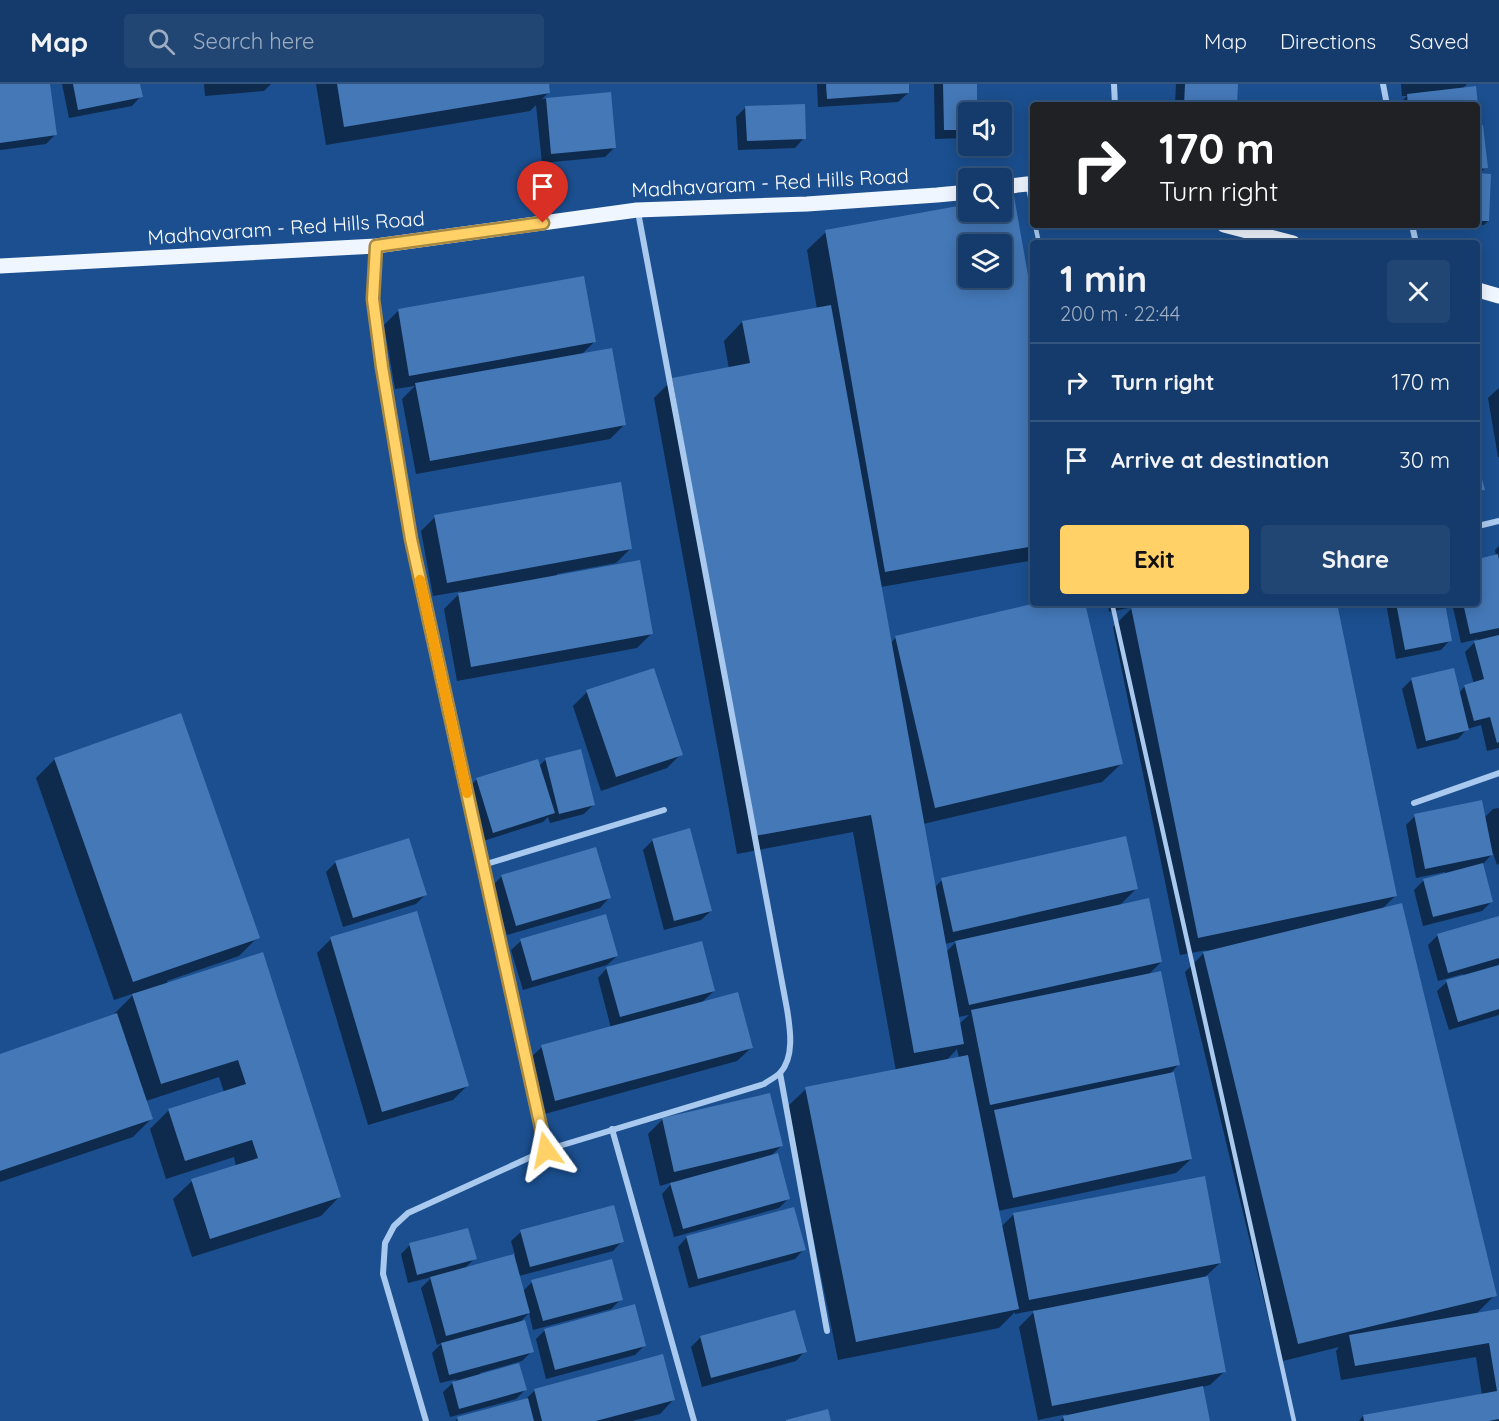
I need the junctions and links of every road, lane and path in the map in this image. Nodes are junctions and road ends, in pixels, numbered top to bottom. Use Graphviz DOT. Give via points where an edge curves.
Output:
graph roads {
  1 [pos="1113,84"];
  2 [pos="1383,84"];
  3 [pos="1115,102"];
  4 [pos="1386,102"];
  5 [pos="1030,185"];
  6 [pos="1012,187"];
  7 [pos="958,193"];
  8 [pos="638,210"];
  9 [pos="1236,228"];
  10 [pos="1282,240"];
  11 [pos="376,246"];
  12 [pos="0,266"];
  13 [pos="1480,291"];
  14 [pos="1499,296"];
  15 [pos="1499,521"];
  16 [pos="1480,526"];
  17 [pos="1113,606"];
  18 [pos="1499,773"];
  19 [pos="1414,803"];
  20 [pos="664,810"];
  21 [pos="483,865"];
  22 [pos="780,1073"];
  23 [pos="612,1129"];
  24 [pos="546,1150"];
  25 [pos="827,1331"];
  26 [pos="426,1421"];
  27 [pos="694,1421"];
  28 [pos="1294,1421"];
  1 -- 3 [label="street"];
  2 -- 4 [label="street"];
  5 -- 6 [label="main road"];
  7 -- 8 [label="main road, Madhavaram - Red Hills Road"];
  8 -- 11 [label="main road, Madhavaram - Red Hills Road"];
  8 -- 22 [label="street" via="787,1009 791,1036 788,1058"];
  9 -- 10 [label="main road"];
  11 -- 12 [label="main road, Madhavaram - Red Hills Road"];
  11 -- 21 [label="street" via="373,299 411,539"];
  13 -- 14 [label="main road"];
  15 -- 16 [label="street"];
  17 -- 28 [label="lane"];
  18 -- 19 [label="street"];
  20 -- 21 [label="street"];
  21 -- 24 [label="street"];
  22 -- 23 [label="street" via="764,1084"];
  22 -- 25 [label="street"];
  23 -- 24 [label="street"];
  23 -- 27 [label="street"];
  24 -- 26 [label="street" via="408,1213 394,1226 385,1243 383,1274"];
}
